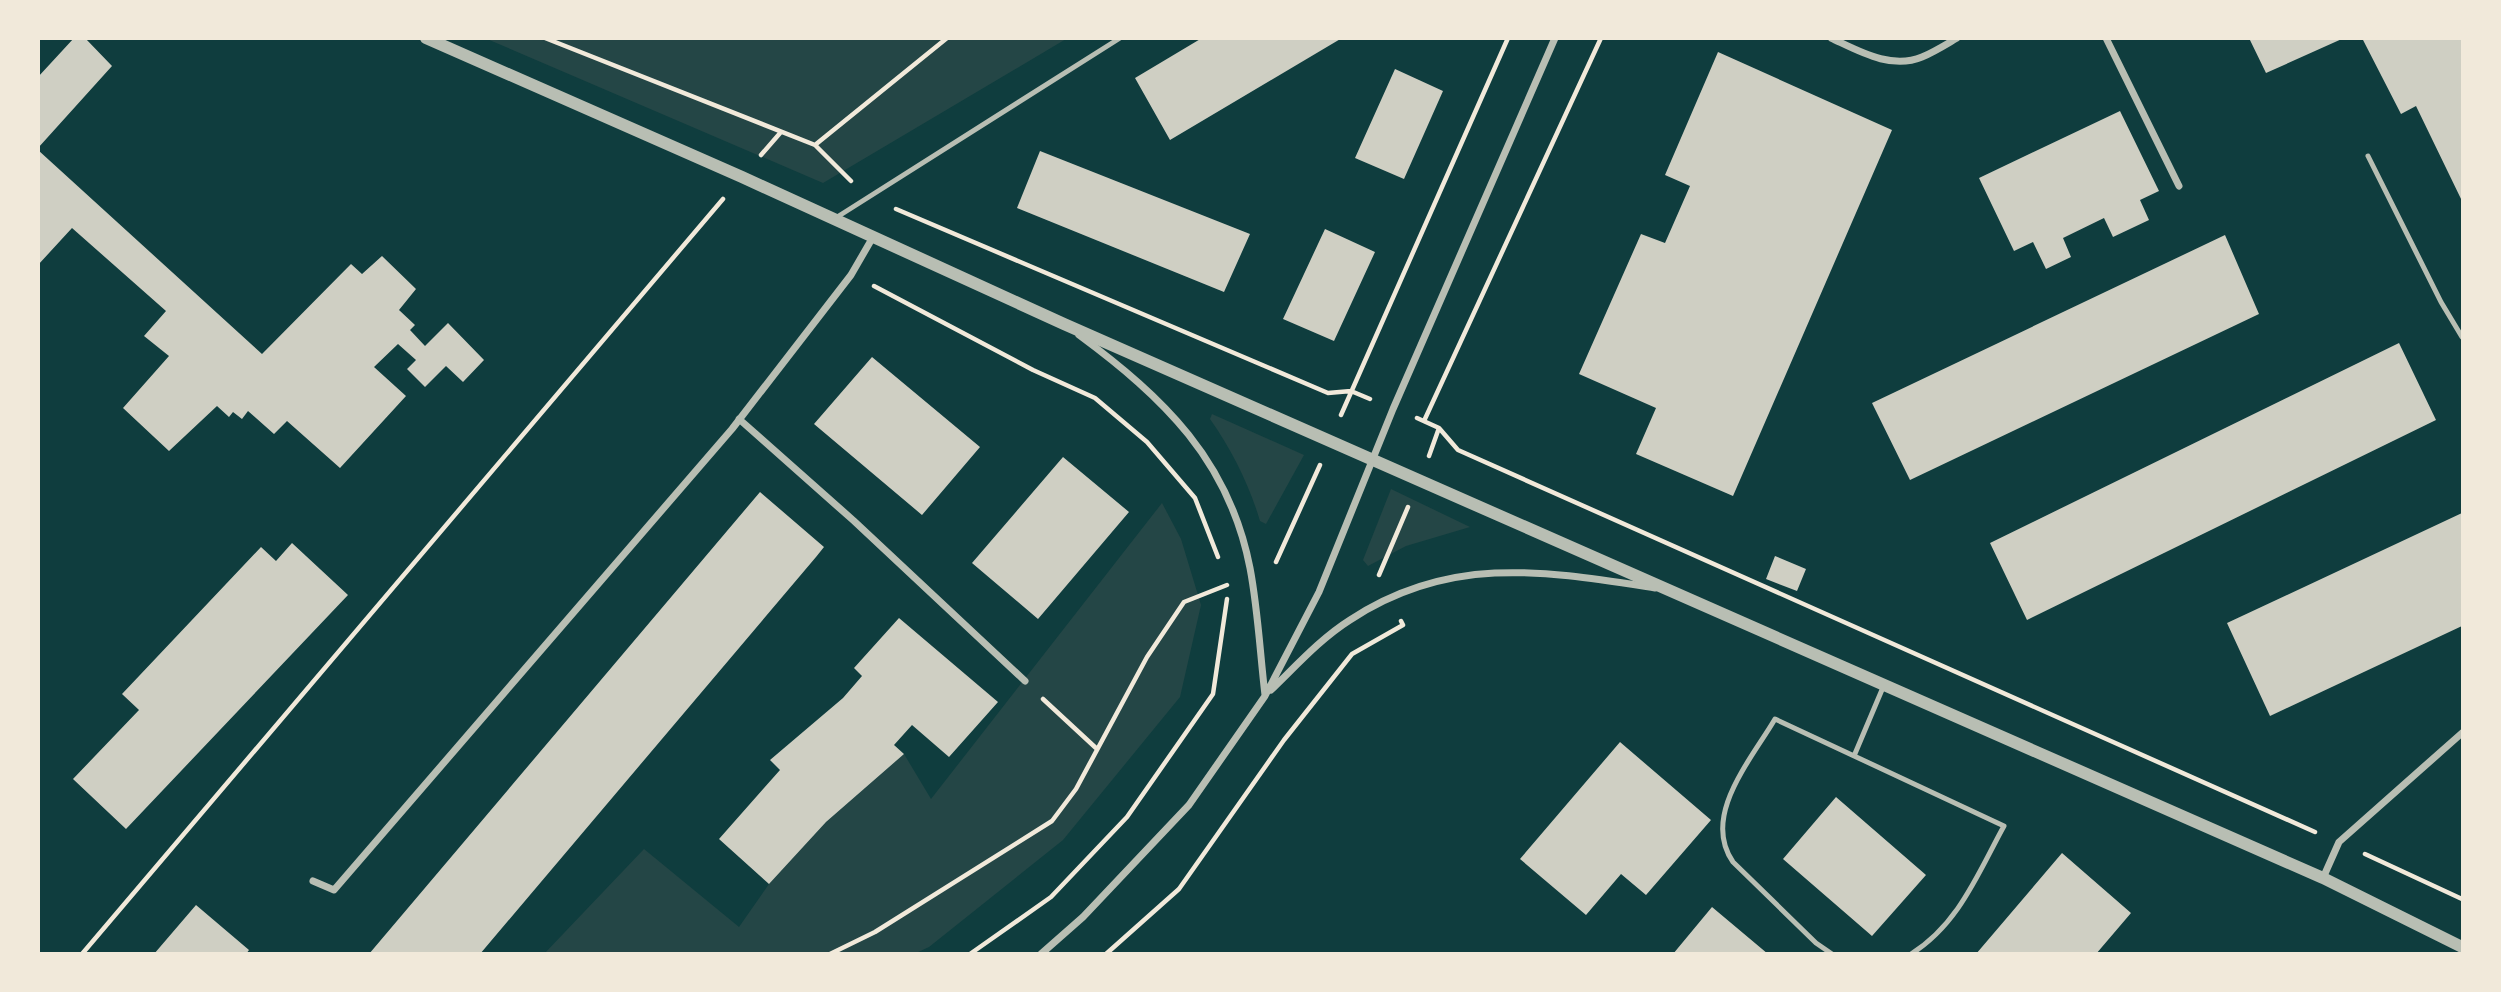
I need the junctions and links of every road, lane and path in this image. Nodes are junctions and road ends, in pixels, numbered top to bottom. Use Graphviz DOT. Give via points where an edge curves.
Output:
graph roads {
  1 [pos="426,38"];
  2 [pos="545,38"];
  3 [pos="947,38"];
  4 [pos="1121,38"];
  5 [pos="1508,38"];
  6 [pos="1555,38"];
  7 [pos="1601,38"];
  8 [pos="1831,38"];
  9 [pos="1957,38"];
  10 [pos="2106,38"];
  11 [pos="781,132"];
  12 [pos="815,145"];
  13 [pos="2368,156"];
  14 [pos="742,177"];
  15 [pos="2179,186"];
  16 [pos="868,198"];
  17 [pos="834,219"];
  18 [pos="873,237"];
  19 [pos="851,275"];
  20 [pos="1064,324"];
  21 [pos="2462,337"];
  22 [pos="1351,391"];
  23 [pos="1393,409"];
  24 [pos="739,419"];
  25 [pos="1424,421"];
  26 [pos="1439,428"];
  27 [pos="1330,442"];
  28 [pos="1372,460"];
  29 [pos="1420,481"];
  30 [pos="1220,561"];
  31 [pos="1224,573"];
  32 [pos="1251,575"];
  33 [pos="1228,584"];
  34 [pos="1670,591"];
  35 [pos="1390,599"];
  36 [pos="1025,681"];
  37 [pos="1884,685"];
  38 [pos="1265,696"];
  39 [pos="2462,733"];
  40 [pos="1097,749"];
  41 [pos="1854,756"];
  42 [pos="2339,842"];
  43 [pos="2323,878"];
  44 [pos="313,881"];
  45 [pos="2462,899"];
  46 [pos="2462,947"];
  47 [pos="82,954"];
  48 [pos="830,954"];
  49 [pos="970,954"];
  50 [pos="1041,954"];
  51 [pos="1106,954"];
  52 [pos="1832,954"];
  53 [pos="1911,954"];
  1 -- 14 [label="street"];
  2 -- 11 [label="path"];
  3 -- 12 [label="path"];
  4 -- 16 [label="lane"];
  5 -- 22 [label="path"];
  6 -- 23 [label="street"];
  7 -- 25 [label="path"];
  8 -- 9 [label="street" via="1896,62 1922,57"];
  10 -- 15 [label="street"];
  11 -- 12 [label="path"];
  11 -- 14 [label="path"];
  12 -- 16 [label="path"];
  13 -- 21 [label="lane"];
  14 -- 17 [label="street"];
  14 -- 47 [label="path"];
  16 -- 17 [label="lane"];
  16 -- 22 [label="path" via="1328,393"];
  17 -- 18 [label="street"];
  18 -- 19 [label="street"];
  18 -- 20 [label="street"];
  19 -- 24 [label="street"];
  19 -- 30 [label="path" via="1095,398 1147,442 1195,498"];
  20 -- 27 [label="street"];
  20 -- 32 [label="street" via="1136,381 1187,431 1212,465 1230,502"];
  22 -- 23 [label="path"];
  22 -- 27 [label="path"];
  23 -- 25 [label="path"];
  23 -- 28 [label="street"];
  24 -- 36 [label="street"];
  24 -- 44 [label="street" via="334,890"];
  25 -- 26 [label="path"];
  26 -- 29 [label="path"];
  26 -- 42 [label="path" via="1458,450"];
  27 -- 28 [label="street"];
  27 -- 32 [label="path" via="1275,566"];
  28 -- 29 [label="street"];
  28 -- 38 [label="street" via="1319,592"];
  29 -- 34 [label="street"];
  29 -- 35 [label="path" via="1378,575"];
  31 -- 33 [label="path"];
  32 -- 38 [label="street"];
  33 -- 40 [label="path" via="1184,602 1147,657"];
  33 -- 49 [label="path" via="1213,694 1127,817 1051,897"];
  34 -- 35 [label="street" via="1520,571 1474,573"];
  34 -- 37 [label="street"];
  35 -- 38 [label="street" via="1321,641"];
  35 -- 51 [label="path" via="1403,625 1352,654 1284,740 1179,889"];
  36 -- 40 [label="path"];
  37 -- 41 [label="lane"];
  37 -- 43 [label="street"];
  38 -- 50 [label="street" via="1189,805 1083,917"];
  39 -- 42 [label="street"];
  40 -- 48 [label="path" via="1052,821 875,932"];
  41 -- 52 [label="lane" via="1775,719 1734,787 1722,817 1722,839 1733,862"];
  41 -- 53 [label="lane" via="2004,826 1955,914"];
  42 -- 43 [label="street"];
  42 -- 45 [label="path"];
  43 -- 46 [label="street"];
}
